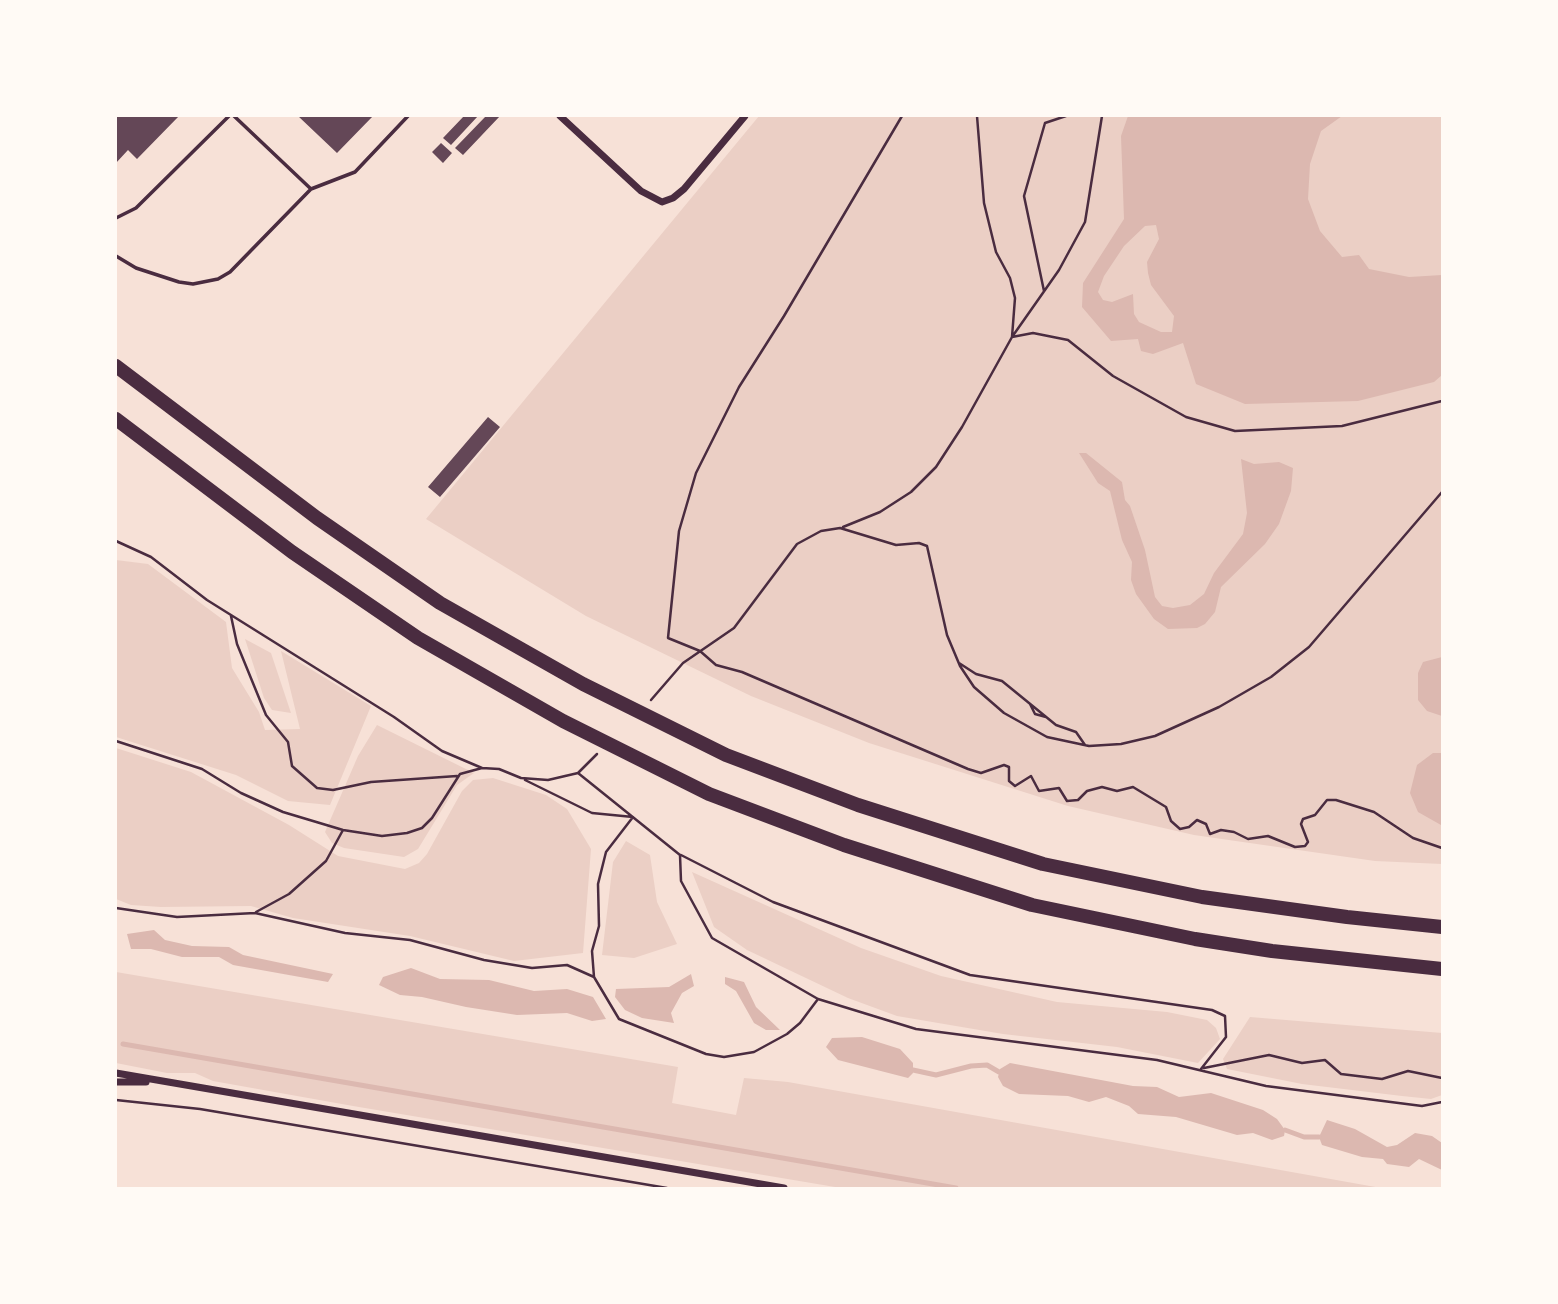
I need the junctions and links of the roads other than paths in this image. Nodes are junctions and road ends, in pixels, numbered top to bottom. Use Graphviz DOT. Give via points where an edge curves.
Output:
graph roads {
  1 [pos="231,116"];
  2 [pos="408,116"];
  3 [pos="560,116"];
  4 [pos="745,116"];
  5 [pos="311,189"];
  6 [pos="116,218"];
  7 [pos="116,256"];
  8 [pos="116,366"];
  9 [pos="116,419"];
  10 [pos="1443,926"];
  11 [pos="1443,969"];
  12 [pos="116,1073"];
  13 [pos="116,1082"];
  14 [pos="165,1082"];
  15 [pos="784,1188"];
  1 -- 5 [label="lane"];
  1 -- 6 [label="lane" via="136,208"];
  2 -- 5 [label="lane" via="355,172"];
  3 -- 4 [label="street" via="641,191 662,202 679,195"];
  5 -- 7 [label="lane" via="218,279 207,283 179,282"];
  8 -- 10 [label="highway" via="317,518 440,603 583,684 726,755 858,805 1043,864 1226,901"];
  9 -- 11 [label="highway" via="292,552 418,638 563,721 709,793 844,845 1032,905 1208,941"];
  12 -- 14 [label="street"];
  13 -- 14 [label="street"];
  14 -- 15 [label="street"];
}
